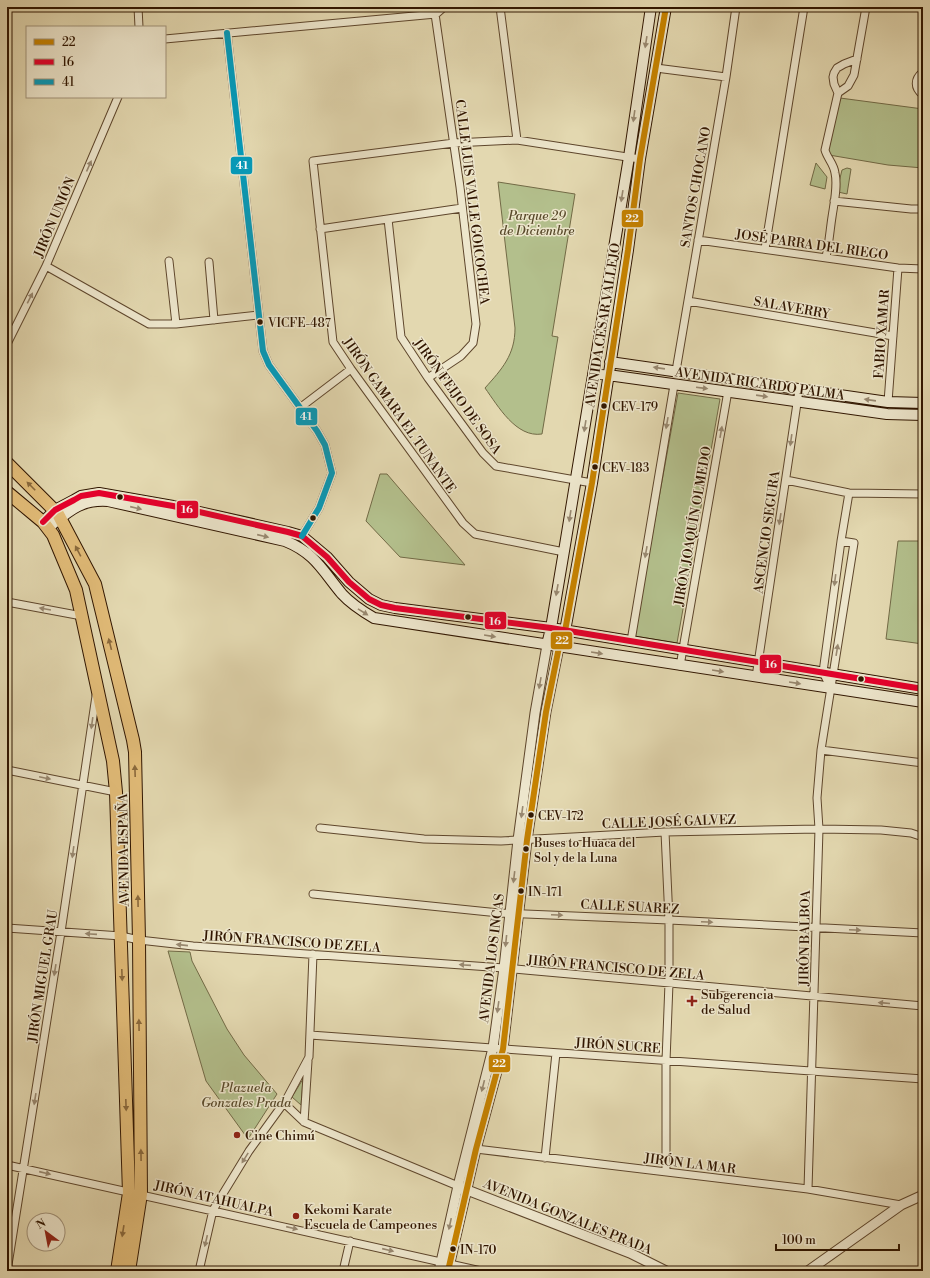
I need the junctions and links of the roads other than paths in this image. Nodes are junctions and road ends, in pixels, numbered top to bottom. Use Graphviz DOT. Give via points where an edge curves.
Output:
graph roads {
  1 [pos="138,7"];
  2 [pos="444,7"];
  3 [pos="500,7"];
  4 [pos="651,7"];
  5 [pos="666,7"];
  6 [pos="736,7"];
  7 [pos="804,7"];
  8 [pos="866,7"];
  9 [pos="435,10"];
  10 [pos="138,26"];
  11 [pos="227,33"];
  12 [pos="166,39"];
  13 [pos="857,59"];
  14 [pos="656,68"];
  15 [pos="923,72"];
  16 [pos="726,77"];
  17 [pos="838,94"];
  18 [pos="923,95"];
  19 [pos="118,98"];
  20 [pos="517,140"];
  21 [pos="454,143"];
  22 [pos="629,157"];
  23 [pos="640,159"];
  24 [pos="834,201"];
  25 [pos="462,208"];
  26 [pos="923,209"];
  27 [pos="388,219"];
  28 [pos="320,229"];
  29 [pos="698,240"];
  30 [pos="765,249"];
  31 [pos="826,257"];
  32 [pos="169,261"];
  33 [pos="209,262"];
  34 [pos="46,266"];
  35 [pos="898,268"];
  36 [pos="923,269"];
  37 [pos="688,301"];
  38 [pos="260,315"];
  39 [pos="214,320"];
  40 [pos="176,324"];
  41 [pos="7,326"];
  42 [pos="14,330"];
  43 [pos="893,336"];
  44 [pos="7,344"];
  45 [pos="595,360"];
  46 [pos="610,362"];
  47 [pos="351,369"];
  48 [pos="676,371"];
  49 [pos="593,374"];
  50 [pos="608,376"];
  51 [pos="428,378"];
  52 [pos="674,385"];
  53 [pos="799,390"];
  54 [pos="728,391"];
  55 [pos="796,401"];
  56 [pos="888,402"];
  57 [pos="923,403"];
  58 [pos="301,407"];
  59 [pos="923,415"];
  60 [pos="7,463"];
  61 [pos="576,480"];
  62 [pos="786,480"];
  63 [pos="592,483"];
  64 [pos="7,492"];
  65 [pos="849,493"];
  66 [pos="923,494"];
  67 [pos="58,514"];
  68 [pos="45,525"];
  69 [pos="302,536"];
  70 [pos="840,541"];
  71 [pos="564,552"];
  72 [pos="95,584"];
  73 [pos="76,590"];
  74 [pos="7,602"];
  75 [pos="82,616"];
  76 [pos="551,628"];
  77 [pos="565,630"];
  78 [pos="630,641"];
  79 [pos="547,645"];
  80 [pos="559,647"];
  81 [pos="683,650"];
  82 [pos="759,662"];
  83 [pos="680,666"];
  84 [pos="828,673"];
  85 [pos="756,677"];
  86 [pos="98,685"];
  87 [pos="831,689"];
  88 [pos="923,689"];
  89 [pos="923,702"];
  90 [pos="821,750"];
  91 [pos="923,763"];
  92 [pos="7,770"];
  93 [pos="83,785"];
  94 [pos="116,792"];
  95 [pos="320,828"];
  96 [pos="819,829"];
  97 [pos="665,832"];
  98 [pos="923,837"];
  99 [pos="522,840"];
  100 [pos="313,894"];
  101 [pos="514,913"];
  102 [pos="668,920"];
  103 [pos="7,928"];
  104 [pos="816,928"];
  105 [pos="61,932"];
  106 [pos="923,933"];
  107 [pos="121,936"];
  108 [pos="138,940"];
  109 [pos="313,954"];
  110 [pos="508,969"];
  111 [pos="669,983"];
  112 [pos="814,997"];
  113 [pos="923,1006"];
  114 [pos="310,1035"];
  115 [pos="493,1048"];
  116 [pos="503,1049"];
  117 [pos="556,1053"];
  118 [pos="308,1057"];
  119 [pos="666,1061"];
  120 [pos="813,1072"];
  121 [pos="923,1079"];
  122 [pos="284,1103"];
  123 [pos="304,1122"];
  124 [pos="476,1149"];
  125 [pos="545,1158"];
  126 [pos="7,1165"];
  127 [pos="24,1169"];
  128 [pos="666,1172"];
  129 [pos="458,1186"];
  130 [pos="808,1189"];
  131 [pos="467,1190"];
  132 [pos="129,1193"];
  133 [pos="142,1194"];
  134 [pos="923,1195"];
  135 [pos="901,1205"];
  136 [pos="212,1210"];
  137 [pos="350,1241"];
  138 [pos="445,1267"];
  139 [pos="7,1271"];
  140 [pos="117,1271"];
  141 [pos="129,1271"];
  142 [pos="199,1271"];
  143 [pos="343,1271"];
  144 [pos="481,1271"];
  145 [pos="666,1271"];
  146 [pos="808,1271"];
  1 -- 10 [label="street"];
  2 -- 9 [label="street"];
  3 -- 20 [label="street"];
  4 -- 22 [label="main road, AVENIDA CÉSAR VALLEJO, one-way"];
  5 -- 14 [label="main road, AVENIDA CÉSAR VALLEJO"];
  6 -- 16 [label="street, SANTOS CHOCANO"];
  7 -- 30 [label="street"];
  8 -- 13 [label="street"];
  9 -- 11 [label="street"];
  9 -- 21 [label="street, CALLE LUIS VALLE GOICOCHEA"];
  11 -- 12 [label="street"];
  11 -- 38 [label="street"];
  13 -- 17 [label="street" via="852,80"];
  13 -- 17 [label="street" via="837,68 834,73 834,84"];
  14 -- 16 [label="street"];
  14 -- 23 [label="main road, AVENIDA CÉSAR VALLEJO"];
  15 -- 18 [label="street" via="917,78 916,85"];
  16 -- 29 [label="street, SANTOS CHOCANO"];
  17 -- 24 [label="street" via="825,150 836,174"];
  34 -- 19 [label="street, JIRÓN UNIÓN, one-way"];
  20 -- 21 [label="street"];
  20 -- 22 [label="street"];
  21 -- 25 [label="street, CALLE LUIS VALLE GOICOCHEA"];
  21 -- 28 [label="street, JIRÓN GAMARA EL TUNANTE" via="313,161"];
  22 -- 23 [label="street"];
  22 -- 45 [label="main road, AVENIDA CÉSAR VALLEJO, one-way"];
  23 -- 46 [label="main road, AVENIDA CÉSAR VALLEJO"];
  24 -- 26 [label="street"];
  24 -- 31 [label="street"];
  25 -- 27 [label="street"];
  25 -- 51 [label="street, CALLE LUIS VALLE GOICOCHEA" via="476,324 473,343 461,356"];
  27 -- 28 [label="street"];
  27 -- 51 [label="street, JIRÓN FEIJO DE SOSA" via="401,337"];
  28 -- 47 [label="street, JIRÓN GAMARA EL TUNANTE" via="333,342"];
  29 -- 30 [label="street, JOSÉ PARRA DEL RIEGO"];
  29 -- 37 [label="street, SANTOS CHOCANO"];
  30 -- 31 [label="street, JOSÉ PARRA DEL RIEGO"];
  31 -- 35 [label="street, JOSÉ PARRA DEL RIEGO"];
  32 -- 40 [label="street"];
  33 -- 39 [label="street"];
  34 -- 40 [label="street" via="149,324"];
  42 -- 34 [label="street, JIRÓN UNIÓN, one-way"];
  35 -- 36 [label="street, JOSÉ PARRA DEL RIEGO"];
  35 -- 43 [label="street, FABIO XAMAR"];
  37 -- 43 [label="street, SALAVERRY"];
  37 -- 48 [label="street, SANTOS CHOCANO"];
  38 -- 39 [label="street"];
  38 -- 58 [label="street" via="263,351 269,365"];
  39 -- 40 [label="street"];
  41 -- 42 [label="street"];
  42 -- 44 [label="street, JIRÓN UNIÓN"];
  43 -- 56 [label="street, FABIO XAMAR"];
  45 -- 46 [label="street, AVENIDA RICARDO PALMA"];
  45 -- 49 [label="main road, AVENIDA CÉSAR VALLEJO"];
  48 -- 46 [label="main road, AVENIDA RICARDO PALMA, one-way"];
  46 -- 50 [label="main road, AVENIDA CÉSAR VALLEJO"];
  47 -- 58 [label="street"];
  47 -- 71 [label="street, JIRÓN GAMARA EL TUNANTE" via="462,523 475,534"];
  48 -- 53 [label="main road, AVENIDA RICARDO PALMA"];
  49 -- 50 [label="street, AVENIDA RICARDO PALMA"];
  49 -- 61 [label="main road, AVENIDA CÉSAR VALLEJO, one-way"];
  50 -- 52 [label="main road, AVENIDA RICARDO PALMA"];
  50 -- 63 [label="main road, AVENIDA CÉSAR VALLEJO"];
  51 -- 61 [label="street, JIRÓN FEIJO DE SOSA" via="483,453 496,466"];
  52 -- 54 [label="main road, AVENIDA RICARDO PALMA, one-way"];
  52 -- 78 [label="street, one-way"];
  53 -- 55 [label="street, ASCENCIO SEGURA"];
  56 -- 53 [label="main road, AVENIDA RICARDO PALMA, one-way"];
  54 -- 55 [label="main road, AVENIDA RICARDO PALMA, one-way"];
  81 -- 54 [label="street, JIRÓN JOAQUÍN OLMEDO, one-way"];
  55 -- 59 [label="main road, AVENIDA RICARDO PALMA" via="887,414"];
  55 -- 62 [label="street, ASCENCIO SEGURA, one-way"];
  56 -- 57 [label="main road, AVENIDA RICARDO PALMA"];
  58 -- 69 [label="street" via="325,445 332,473 319,508"];
  67 -- 60 [label="main road, AVENIDA ESPAÑA, one-way"];
  61 -- 63 [label="street, JIRÓN FEIJO DE SOSA"];
  61 -- 71 [label="main road, AVENIDA CÉSAR VALLEJO, one-way"];
  62 -- 65 [label="street"];
  62 -- 82 [label="street, ASCENCIO SEGURA, one-way"];
  63 -- 77 [label="main road, AVENIDA CÉSAR VALLEJO"];
  64 -- 68 [label="main road, AVENIDA ESPAÑA"];
  65 -- 66 [label="street"];
  65 -- 70 [label="street"];
  67 -- 68 [label="main road"];
  67 -- 69 [label="main road" via="81,496 99,493 189,510"];
  72 -- 67 [label="main road, AVENIDA ESPAÑA, one-way"];
  67 -- 79 [label="main road, one-way" via="96,500 285,541 312,557 353,605 374,618"];
  68 -- 73 [label="main road, AVENIDA ESPAÑA" via="53,535"];
  69 -- 76 [label="main road" via="327,557 349,582 369,599 381,605 403,610"];
  70 -- 84 [label="street, one-way"];
  84 -- 70 [label="street, one-way" via="854,543"];
  71 -- 76 [label="main road, AVENIDA CÉSAR VALLEJO, one-way"];
  72 -- 73 [label="main road" via="88,580 80,583"];
  108 -- 72 [label="main road, AVENIDA ESPAÑA, one-way" via="135,752"];
  73 -- 75 [label="main road, AVENIDA ESPAÑA"];
  75 -- 74 [label="street, one-way"];
  75 -- 86 [label="main road, AVENIDA ESPAÑA"];
  76 -- 77 [label="main road"];
  76 -- 79 [label="main road, AVENIDA CÉSAR VALLEJO"];
  77 -- 78 [label="main road"];
  77 -- 80 [label="main road, AVENIDA CÉSAR VALLEJO"];
  78 -- 81 [label="main road"];
  79 -- 80 [label="main road"];
  79 -- 99 [label="street, AVENIDA LOS INCAS, one-way" via="535,713"];
  80 -- 83 [label="main road, one-way"];
  80 -- 99 [label="street, AVENIDA LOS INCAS"];
  81 -- 82 [label="main road"];
  81 -- 83 [label="street, JIRÓN JOAQUÍN OLMEDO"];
  82 -- 84 [label="main road"];
  82 -- 85 [label="street, ASCENCIO SEGURA"];
  83 -- 85 [label="main road, one-way"];
  84 -- 87 [label="street, JIRÓN BALBOA"];
  84 -- 88 [label="main road"];
  85 -- 87 [label="main road, one-way"];
  86 -- 93 [label="street, JIRÓN MIGUEL GRAU, one-way"];
  86 -- 94 [label="main road, AVENIDA ESPAÑA" via="113,761"];
  87 -- 89 [label="main road"];
  87 -- 90 [label="street, JIRÓN BALBOA"];
  90 -- 91 [label="street"];
  90 -- 96 [label="street, JIRÓN BALBOA" via="817,798"];
  92 -- 93 [label="street, one-way"];
  93 -- 94 [label="street"];
  93 -- 105 [label="street, JIRÓN MIGUEL GRAU, one-way"];
  94 -- 107 [label="main road, AVENIDA ESPAÑA"];
  95 -- 99 [label="street, CALLE JOSÉ GALVEZ" via="424,839"];
  96 -- 97 [label="street, CALLE JOSÉ GALVEZ"];
  96 -- 98 [label="street, CALLE JOSÉ GALVEZ" via="881,830"];
  96 -- 104 [label="street, JIRÓN BALBOA"];
  97 -- 99 [label="street, CALLE JOSÉ GALVEZ"];
  97 -- 102 [label="street"];
  99 -- 101 [label="street, AVENIDA LOS INCAS"];
  100 -- 101 [label="street, CALLE SUAREZ"];
  101 -- 102 [label="street, CALLE SUAREZ, one-way"];
  101 -- 110 [label="street, AVENIDA LOS INCAS"];
  102 -- 104 [label="street, CALLE SUAREZ, one-way"];
  102 -- 111 [label="street"];
  103 -- 105 [label="street, JIRÓN FRANCISCO DE ZELA"];
  104 -- 106 [label="street, CALLE SUAREZ, one-way"];
  104 -- 112 [label="street, JIRÓN BALBOA"];
  107 -- 105 [label="street, JIRÓN FRANCISCO DE ZELA, one-way"];
  105 -- 127 [label="street, JIRÓN MIGUEL GRAU, one-way"];
  107 -- 108 [label="street, JIRÓN FRANCISCO DE ZELA"];
  107 -- 132 [label="main road, AVENIDA ESPAÑA, one-way"];
  109 -- 108 [label="street, JIRÓN FRANCISCO DE ZELA, one-way"];
  133 -- 108 [label="main road, AVENIDA ESPAÑA, one-way"];
  110 -- 109 [label="street, JIRÓN FRANCISCO DE ZELA, one-way"];
  109 -- 114 [label="street"];
  110 -- 111 [label="street, JIRÓN FRANCISCO DE ZELA"];
  110 -- 115 [label="street, AVENIDA LOS INCAS, one-way"];
  110 -- 116 [label="street, AVENIDA LOS INCAS"];
  111 -- 112 [label="street, JIRÓN FRANCISCO DE ZELA"];
  111 -- 119 [label="street"];
  113 -- 112 [label="street, JIRÓN FRANCISCO DE ZELA, one-way"];
  112 -- 120 [label="street, JIRÓN BALBOA"];
  114 -- 115 [label="street, JIRÓN SUCRE"];
  114 -- 118 [label="street"];
  115 -- 116 [label="street, JIRÓN SUCRE"];
  115 -- 129 [label="street, AVENIDA LOS INCAS, one-way"];
  116 -- 117 [label="street, JIRÓN SUCRE"];
  116 -- 124 [label="street, AVENIDA LOS INCAS"];
  117 -- 119 [label="street, JIRÓN SUCRE"];
  117 -- 125 [label="street"];
  118 -- 122 [label="street"];
  118 -- 123 [label="street"];
  119 -- 120 [label="street, JIRÓN SUCRE"];
  119 -- 128 [label="street"];
  120 -- 121 [label="street, JIRÓN SUCRE"];
  120 -- 130 [label="street, JIRÓN BALBOA"];
  122 -- 123 [label="street, AVENIDA GONZALES PRADA"];
  122 -- 136 [label="street, one-way" via="249,1151"];
  123 -- 129 [label="street, AVENIDA GONZALES PRADA"];
  124 -- 125 [label="street, JIRÓN LA MAR"];
  124 -- 131 [label="street, AVENIDA LOS INCAS"];
  125 -- 128 [label="street, JIRÓN LA MAR"];
  126 -- 127 [label="street, JIRÓN ATAHUALPA"];
  127 -- 132 [label="street, JIRÓN ATAHUALPA, one-way"];
  127 -- 139 [label="street, JIRÓN MIGUEL GRAU"];
  128 -- 130 [label="street, JIRÓN LA MAR"];
  129 -- 131 [label="street, AVENIDA GONZALES PRADA"];
  129 -- 138 [label="street, AVENIDA LOS INCAS, one-way"];
  130 -- 135 [label="street, JIRÓN LA MAR"];
  131 -- 138 [label="street, AVENIDA LOS INCAS"];
  131 -- 145 [label="street, AVENIDA GONZALES PRADA" via="630,1254"];
  132 -- 133 [label="street, JIRÓN ATAHUALPA"];
  132 -- 140 [label="main road, AVENIDA ESPAÑA, one-way"];
  133 -- 136 [label="street, JIRÓN ATAHUALPA"];
  133 -- 141 [label="main road, AVENIDA ESPAÑA"];
  134 -- 135 [label="street"];
  135 -- 146 [label="street"];
  136 -- 137 [label="street, JIRÓN ATAHUALPA, one-way"];
  136 -- 142 [label="street, one-way"];
  137 -- 138 [label="street, JIRÓN ATAHUALPA, one-way"];
  137 -- 143 [label="street"];
  138 -- 144 [label="street, JIRÓN ATAHUALPA"];
}
